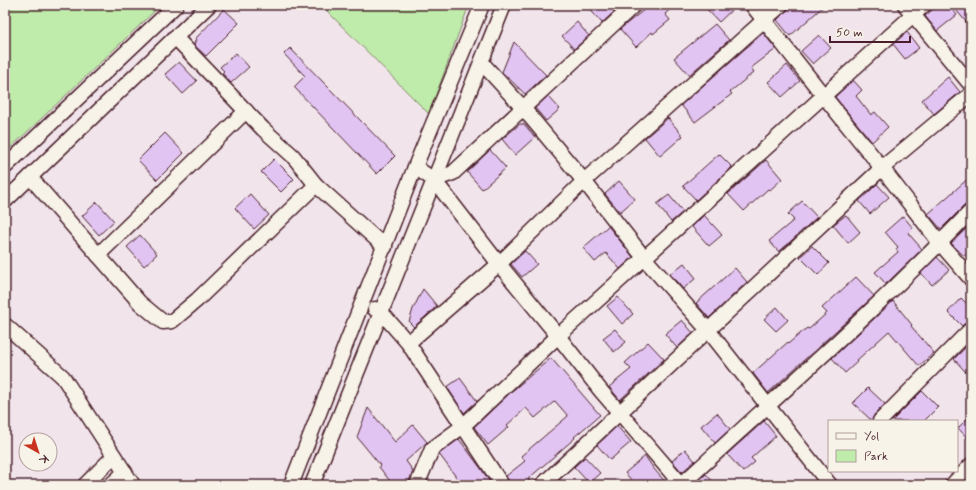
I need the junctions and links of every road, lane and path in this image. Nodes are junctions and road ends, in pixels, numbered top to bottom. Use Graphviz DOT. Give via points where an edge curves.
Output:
graph roads {
  1 [pos="176,5"];
  2 [pos="209,5"];
  3 [pos="482,5"];
  4 [pos="504,5"];
  5 [pos="634,5"];
  6 [pos="752,5"];
  7 [pos="780,5"];
  8 [pos="924,5"];
  9 [pos="908,10"];
  10 [pos="764,19"];
  11 [pos="175,37"];
  12 [pos="482,63"];
  13 [pos="971,85"];
  14 [pos="971,94"];
  15 [pos="823,95"];
  16 [pos="523,108"];
  17 [pos="246,111"];
  18 [pos="5,167"];
  19 [pos="416,168"];
  20 [pos="882,168"];
  21 [pos="30,177"];
  22 [pos="434,180"];
  23 [pos="584,181"];
  24 [pos="316,186"];
  25 [pos="5,201"];
  26 [pos="971,211"];
  27 [pos="940,243"];
  28 [pos="385,247"];
  29 [pos="98,255"];
  30 [pos="645,259"];
  31 [pos="499,264"];
  32 [pos="971,279"];
  33 [pos="363,301"];
  34 [pos="381,312"];
  35 [pos="5,325"];
  36 [pos="971,329"];
  37 [pos="708,330"];
  38 [pos="558,336"];
  39 [pos="408,343"];
  40 [pos="769,406"];
  41 [pos="620,413"];
  42 [pos="881,420"];
  43 [pos="463,426"];
  44 [pos="114,456"];
  45 [pos="971,465"];
  46 [pos="124,472"];
  47 [pos="825,480"];
  48 [pos="85,485"];
  49 [pos="111,485"];
  50 [pos="133,485"];
  51 [pos="291,485"];
  52 [pos="312,485"];
  53 [pos="417,485"];
  54 [pos="502,485"];
  55 [pos="542,485"];
  56 [pos="682,485"];
  57 [pos="952,485"];
  1 -- 18 [label="street"];
  2 -- 11 [label="street"];
  3 -- 19 [label="street"];
  4 -- 12 [label="street"];
  5 -- 16 [label="street"];
  6 -- 10 [label="street"];
  7 -- 10 [label="street"];
  8 -- 9 [label="street"];
  9 -- 13 [label="street"];
  9 -- 15 [label="street"];
  10 -- 15 [label="street"];
  10 -- 23 [label="street"];
  11 -- 17 [label="street"];
  11 -- 21 [label="street"];
  12 -- 16 [label="street"];
  12 -- 22 [label="street"];
  14 -- 20 [label="street"];
  15 -- 20 [label="street"];
  15 -- 30 [label="street"];
  16 -- 22 [label="street" via="453,173"];
  16 -- 23 [label="street"];
  17 -- 24 [label="street" via="293,156"];
  17 -- 29 [label="street"];
  19 -- 22 [label="street"];
  19 -- 28 [label="street"];
  20 -- 27 [label="street"];
  20 -- 37 [label="street"];
  21 -- 25 [label="street"];
  21 -- 29 [label="street"];
  22 -- 31 [label="street"];
  22 -- 34 [label="street"];
  23 -- 30 [label="street"];
  23 -- 31 [label="street"];
  24 -- 28 [label="street"];
  24 -- 29 [label="street" via="172,321 164,322 140,303"];
  26 -- 27 [label="street"];
  27 -- 32 [label="street"];
  27 -- 40 [label="street"];
  28 -- 33 [label="street"];
  30 -- 37 [label="street"];
  30 -- 38 [label="street"];
  31 -- 38 [label="street"];
  31 -- 39 [label="street"];
  33 -- 34 [label="street"];
  33 -- 51 [label="street"];
  34 -- 39 [label="street"];
  34 -- 52 [label="street"];
  35 -- 44 [label="street" via="63,377"];
  36 -- 42 [label="street"];
  37 -- 40 [label="street"];
  37 -- 41 [label="street"];
  38 -- 41 [label="street"];
  38 -- 43 [label="street"];
  39 -- 43 [label="street"];
  40 -- 47 [label="street"];
  40 -- 56 [label="street"];
  41 -- 55 [label="street"];
  41 -- 56 [label="street"];
  43 -- 53 [label="street" via="432,449"];
  43 -- 54 [label="street"];
  44 -- 46 [label="street"];
  44 -- 48 [label="street"];
  45 -- 57 [label="street"];
  46 -- 49 [label="street"];
  46 -- 50 [label="street"];
}
